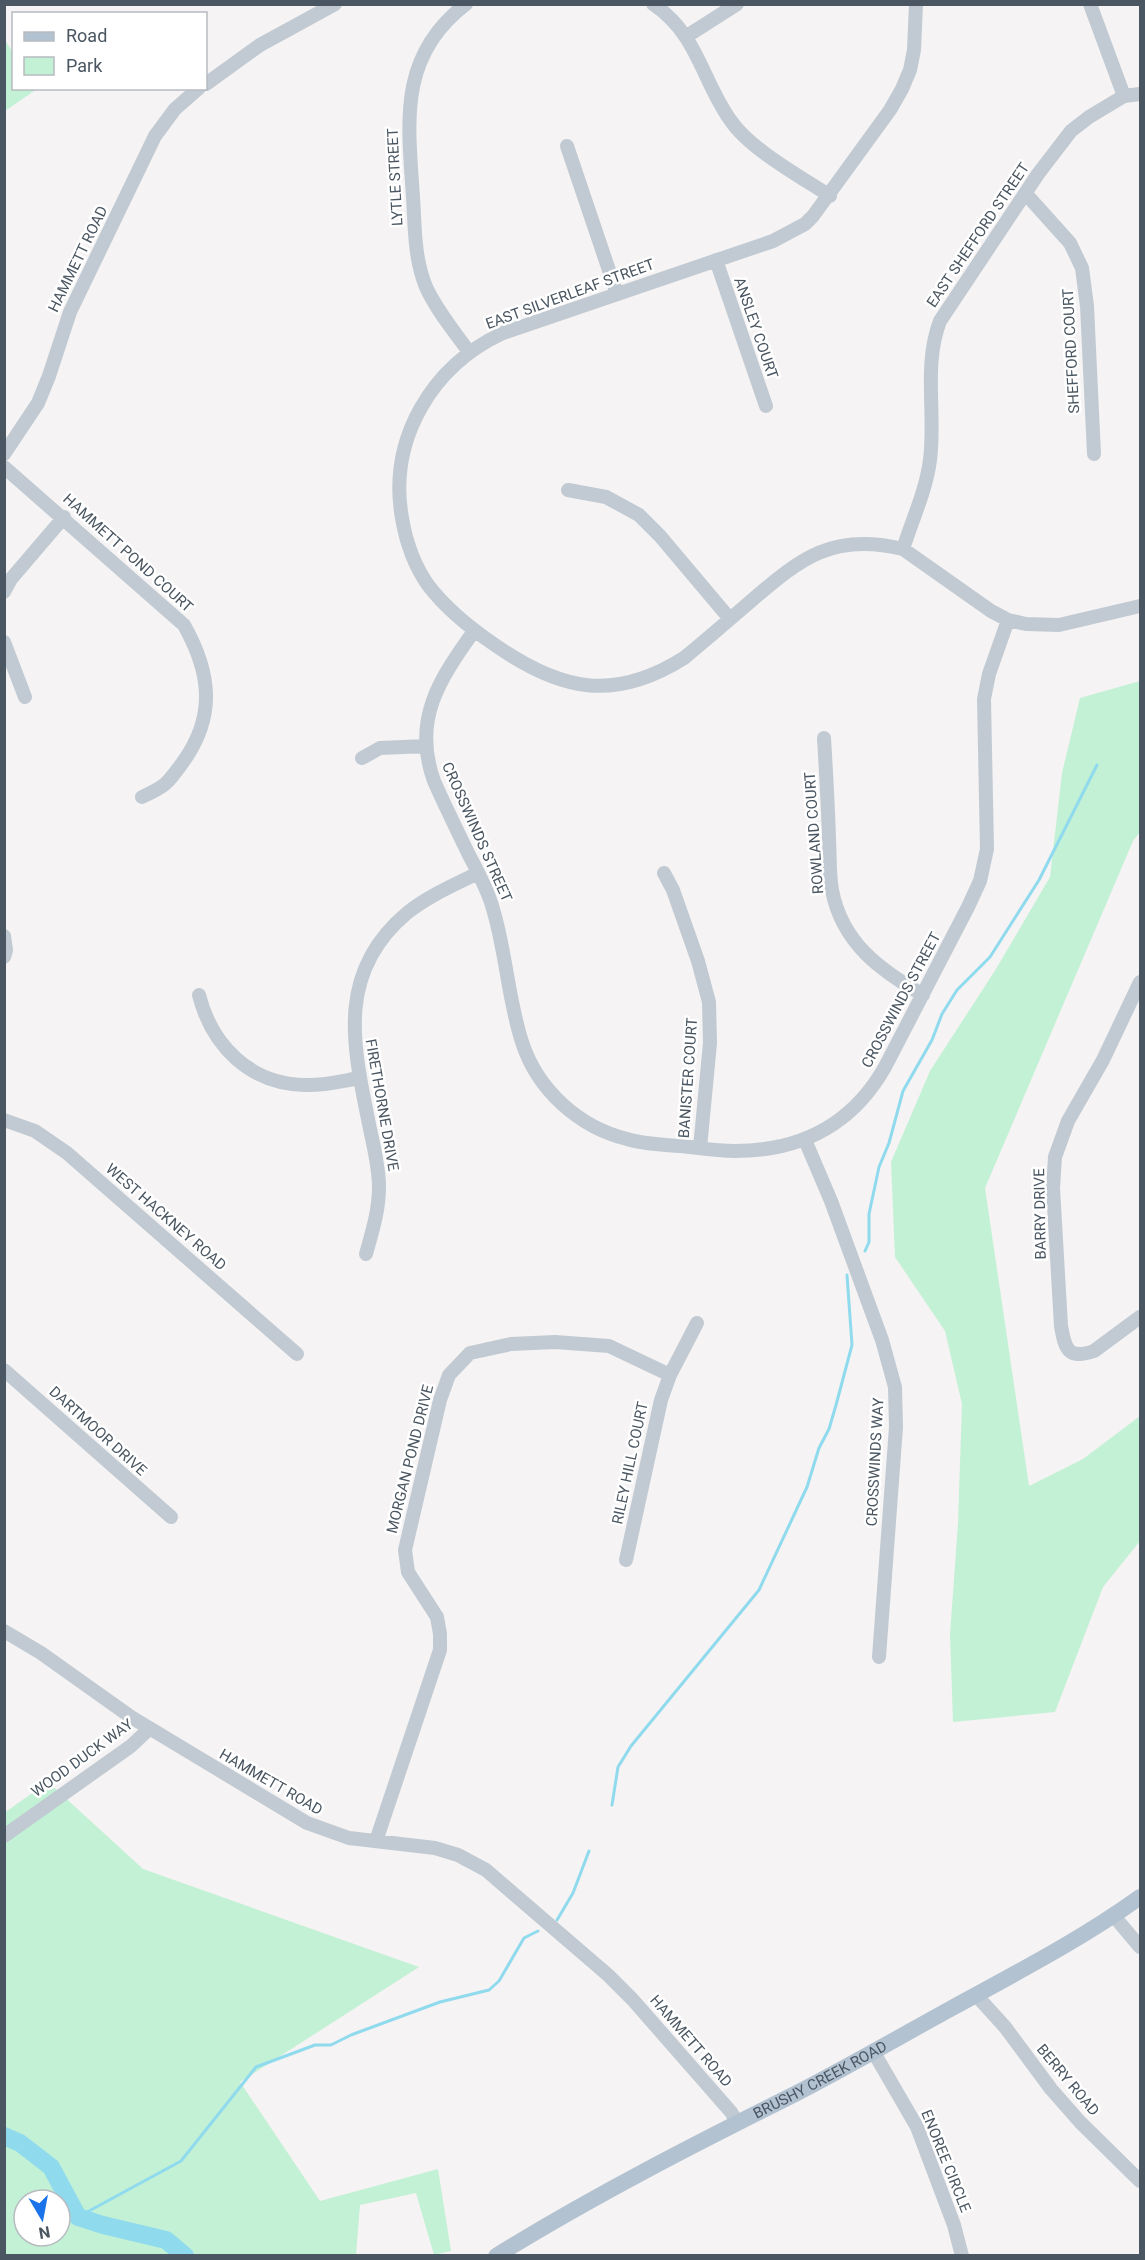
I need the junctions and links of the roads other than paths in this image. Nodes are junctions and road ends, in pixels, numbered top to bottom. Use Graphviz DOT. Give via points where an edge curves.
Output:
graph roads {
  1 [pos="335,4"];
  2 [pos="466,4"];
  3 [pos="653,4"];
  4 [pos="737,4"];
  5 [pos="916,4"];
  6 [pos="1090,4"];
  7 [pos="687,36"];
  8 [pos="207,83"];
  9 [pos="197,90"];
  10 [pos="1140,94"];
  11 [pos="1124,96"];
  12 [pos="567,146"];
  13 [pos="1026,194"];
  14 [pos="830,196"];
  15 [pos="716,260"];
  16 [pos="617,294"];
  17 [pos="469,352"];
  18 [pos="766,405"];
  19 [pos="4,454"];
  20 [pos="1094,454"];
  21 [pos="4,466"];
  22 [pos="568,490"];
  23 [pos="64,517"];
  24 [pos="903,549"];
  25 [pos="4,592"];
  26 [pos="1140,606"];
  27 [pos="730,620"];
  28 [pos="1008,620"];
  29 [pos="474,631"];
  30 [pos="4,642"];
  31 [pos="25,697"];
  32 [pos="824,738"];
  33 [pos="426,746"];
  34 [pos="362,758"];
  35 [pos="142,797"];
  36 [pos="478,873"];
  37 [pos="664,873"];
  38 [pos="4,936"];
  39 [pos="4,957"];
  40 [pos="1140,982"];
  41 [pos="200,995"];
  42 [pos="923,995"];
  43 [pos="360,1078"];
  44 [pos="4,1120"];
  45 [pos="805,1140"];
  46 [pos="700,1148"];
  47 [pos="366,1254"];
  48 [pos="1140,1317"];
  49 [pos="697,1323"];
  50 [pos="297,1354"];
  51 [pos="4,1370"];
  52 [pos="670,1375"];
  53 [pos="171,1517"];
  54 [pos="626,1560"];
  55 [pos="4,1632"];
  56 [pos="879,1657"];
  57 [pos="149,1729"];
  58 [pos="4,1836"];
  59 [pos="376,1840"];
  60 [pos="1140,1897"];
  61 [pos="1113,1915"];
  62 [pos="1140,1947"];
  63 [pos="976,1995"];
  64 [pos="873,2051"];
  65 [pos="737,2122"];
  66 [pos="1140,2181"];
  67 [pos="496,2256"];
  68 [pos="962,2256"];
  1 -- 8 [label="street" via="255,48"];
  2 -- 17 [label="street, LYTLE STREET" via="442,27 423,55 411,88 409,125 418,262 433,300"];
  3 -- 7 [label="street"];
  4 -- 7 [label="street"];
  5 -- 14 [label="street, EAST SILVERLEAF STREET" via="914,50 902,89"];
  6 -- 11 [label="street"];
  7 -- 14 [label="street" via="738,131"];
  9 -- 19 [label="street, HAMMETT ROAD" via="175,109 155,136 70,312 38,403"];
  10 -- 11 [label="street, EAST SHEFFORD STREET"];
  11 -- 13 [label="street, EAST SHEFFORD STREET" via="1071,130"];
  12 -- 16 [label="street"];
  13 -- 20 [label="street, SHEFFORD COURT" via="1070,243 1082,268"];
  13 -- 24 [label="street, EAST SHEFFORD STREET" via="949,304 936,332 931,361 930,460"];
  14 -- 15 [label="street, EAST SILVERLEAF STREET" via="794,230"];
  15 -- 16 [label="street, EAST SILVERLEAF STREET"];
  15 -- 18 [label="street, ANSLEY COURT"];
  16 -- 17 [label="street, EAST SILVERLEAF STREET" via="503,333"];
  17 -- 29 [label="street, EAST SILVERLEAF STREET" via="441,378 419,410 404,448 399,488 404,530 418,568 445,606"];
  21 -- 23 [label="street, HAMMETT POND COURT"];
  22 -- 27 [label="street" via="606,497 639,515"];
  23 -- 25 [label="street"];
  23 -- 35 [label="street, HAMMETT POND COURT" via="184,625 204,669 207,699 203,727 165,787"];
  24 -- 27 [label="street, EAST SILVERLEAF STREET" via="853,544 818,552 790,568"];
  24 -- 28 [label="street"];
  26 -- 28 [label="street" via="1059,625"];
  27 -- 29 [label="street, EAST SILVERLEAF STREET" via="664,670 637,681 606,686 575,684 543,674"];
  28 -- 42 [label="street, CROSSWINDS STREET" via="984,699 988,825 985,866"];
  29 -- 33 [label="street, CROSSWINDS STREET" via="433,697 426,720"];
  30 -- 31 [label="street"];
  32 -- 42 [label="street, ROWLAND COURT" via="831,879 839,913 852,938 869,958 889,976"];
  33 -- 34 [label="street" via="381,748"];
  33 -- 36 [label="street, CROSSWINDS STREET" via="434,781"];
  36 -- 43 [label="street, FIRETHORNE DRIVE" via="409,911 375,949 355,1009 354,1037"];
  36 -- 46 [label="street, CROSSWINDS STREET" via="497,922 522,1041 547,1088 576,1116 609,1134 644,1143"];
  37 -- 46 [label="street, BANISTER COURT" via="698,961 709,1002 710,1043"];
  38 -- 39 [label="street"];
  40 -- 48 [label="street, BARRY DRIVE" via="1103,1060 1068,1121 1053,1174 1064,1344 1072,1353 1086,1354"];
  41 -- 43 [label="street" via="205,1017 219,1041 233,1057 256,1072 304,1085"];
  42 -- 45 [label="street, CROSSWINDS STREET" via="871,1089 835,1122"];
  43 -- 47 [label="street, FIRETHORNE DRIVE" via="379,1188"];
  44 -- 50 [label="street, WEST HACKNEY ROAD" via="35,1131 66,1152"];
  45 -- 46 [label="street, CROSSWINDS STREET" via="752,1151"];
  45 -- 56 [label="street, CROSSWINDS WAY" via="882,1340 895,1387 896,1427"];
  49 -- 52 [label="street, RILEY HILL COURT"];
  51 -- 53 [label="street, DARTMOOR DRIVE"];
  52 -- 54 [label="street, RILEY HILL COURT"];
  52 -- 59 [label="street, MORGAN POND DRIVE" via="609,1346 555,1342 511,1344 470,1353 449,1375 405,1550 408,1572 437,1617 440,1650"];
  55 -- 57 [label="street, HAMMETT ROAD" via="41,1653"];
  57 -- 58 [label="street, WOOD DUCK WAY"];
  57 -- 59 [label="street, HAMMETT ROAD" via="307,1823 349,1838"];
  59 -- 65 [label="street, HAMMETT ROAD" via="445,1850 496,1878 633,2000"];
  60 -- 61 [label="main road, BRUSHY CREEK ROAD"];
  61 -- 62 [label="street"];
  61 -- 63 [label="main road, BRUSHY CREEK ROAD"];
  63 -- 64 [label="main road, BRUSHY CREEK ROAD"];
  63 -- 66 [label="street, BERRY ROAD" via="1058,2098"];
  64 -- 65 [label="main road, BRUSHY CREEK ROAD"];
  64 -- 68 [label="street, ENOREE CIRCLE" via="917,2127"];
  65 -- 67 [label="main road, BRUSHY CREEK ROAD"];
}
